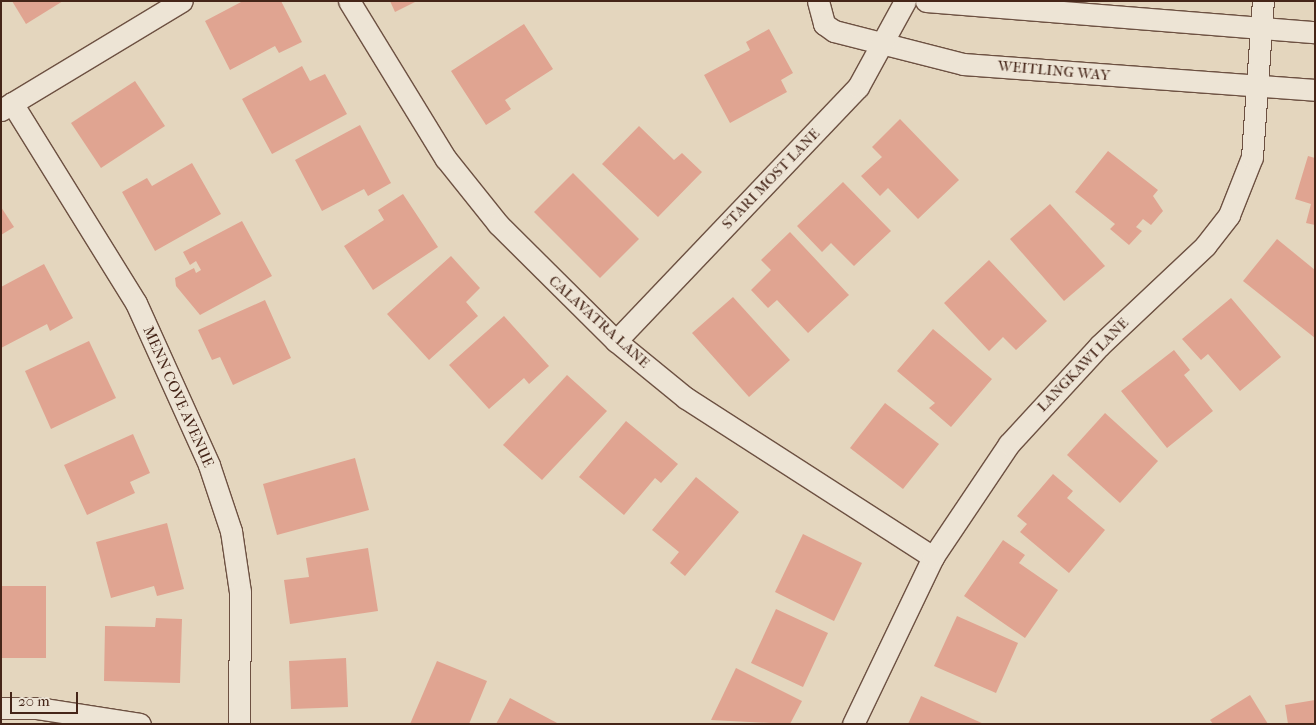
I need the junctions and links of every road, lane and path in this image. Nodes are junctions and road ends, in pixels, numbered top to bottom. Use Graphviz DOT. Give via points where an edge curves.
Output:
graph roads {
  1 [pos="182,1"];
  2 [pos="348,1"];
  3 [pos="818,1"];
  4 [pos="905,1"];
  5 [pos="926,1"];
  6 [pos="1263,1"];
  7 [pos="1262,27"];
  8 [pos="1315,32"];
  9 [pos="884,45"];
  10 [pos="1258,87"];
  11 [pos="1315,90"];
  12 [pos="7,106"];
  13 [pos="616,342"];
  14 [pos="933,557"];
  15 [pos="1,708"];
  16 [pos="140,724"];
  17 [pos="238,724"];
  18 [pos="853,724"];
  1 -- 12 [label="street"];
  2 -- 13 [label="street, CALAVATRA LANE" via="446,159 498,224"];
  3 -- 9 [label="street, WEITLING WAY" via="822,18 834,31"];
  4 -- 9 [label="street, STARI MOST LANE"];
  5 -- 7 [label="street"];
  6 -- 7 [label="street, LANGKAWI LANE"];
  7 -- 8 [label="street"];
  7 -- 10 [label="street, LANGKAWI LANE"];
  9 -- 10 [label="street, WEITLING WAY" via="963,64"];
  9 -- 13 [label="street, STARI MOST LANE" via="858,87"];
  10 -- 11 [label="street, WEITLING WAY"];
  10 -- 14 [label="street, LANGKAWI LANE" via="1252,157 1229,216 1205,246 1052,395 968,499"];
  12 -- 17 [label="street, MENN COVE AVENUE" via="136,303 209,465 231,531 240,592"];
  13 -- 14 [label="street, CALAVATRA LANE" via="686,398"];
  14 -- 18 [label="street, LANGKAWI LANE"];
  15 -- 16 [label="street" via="38,708"];
}
